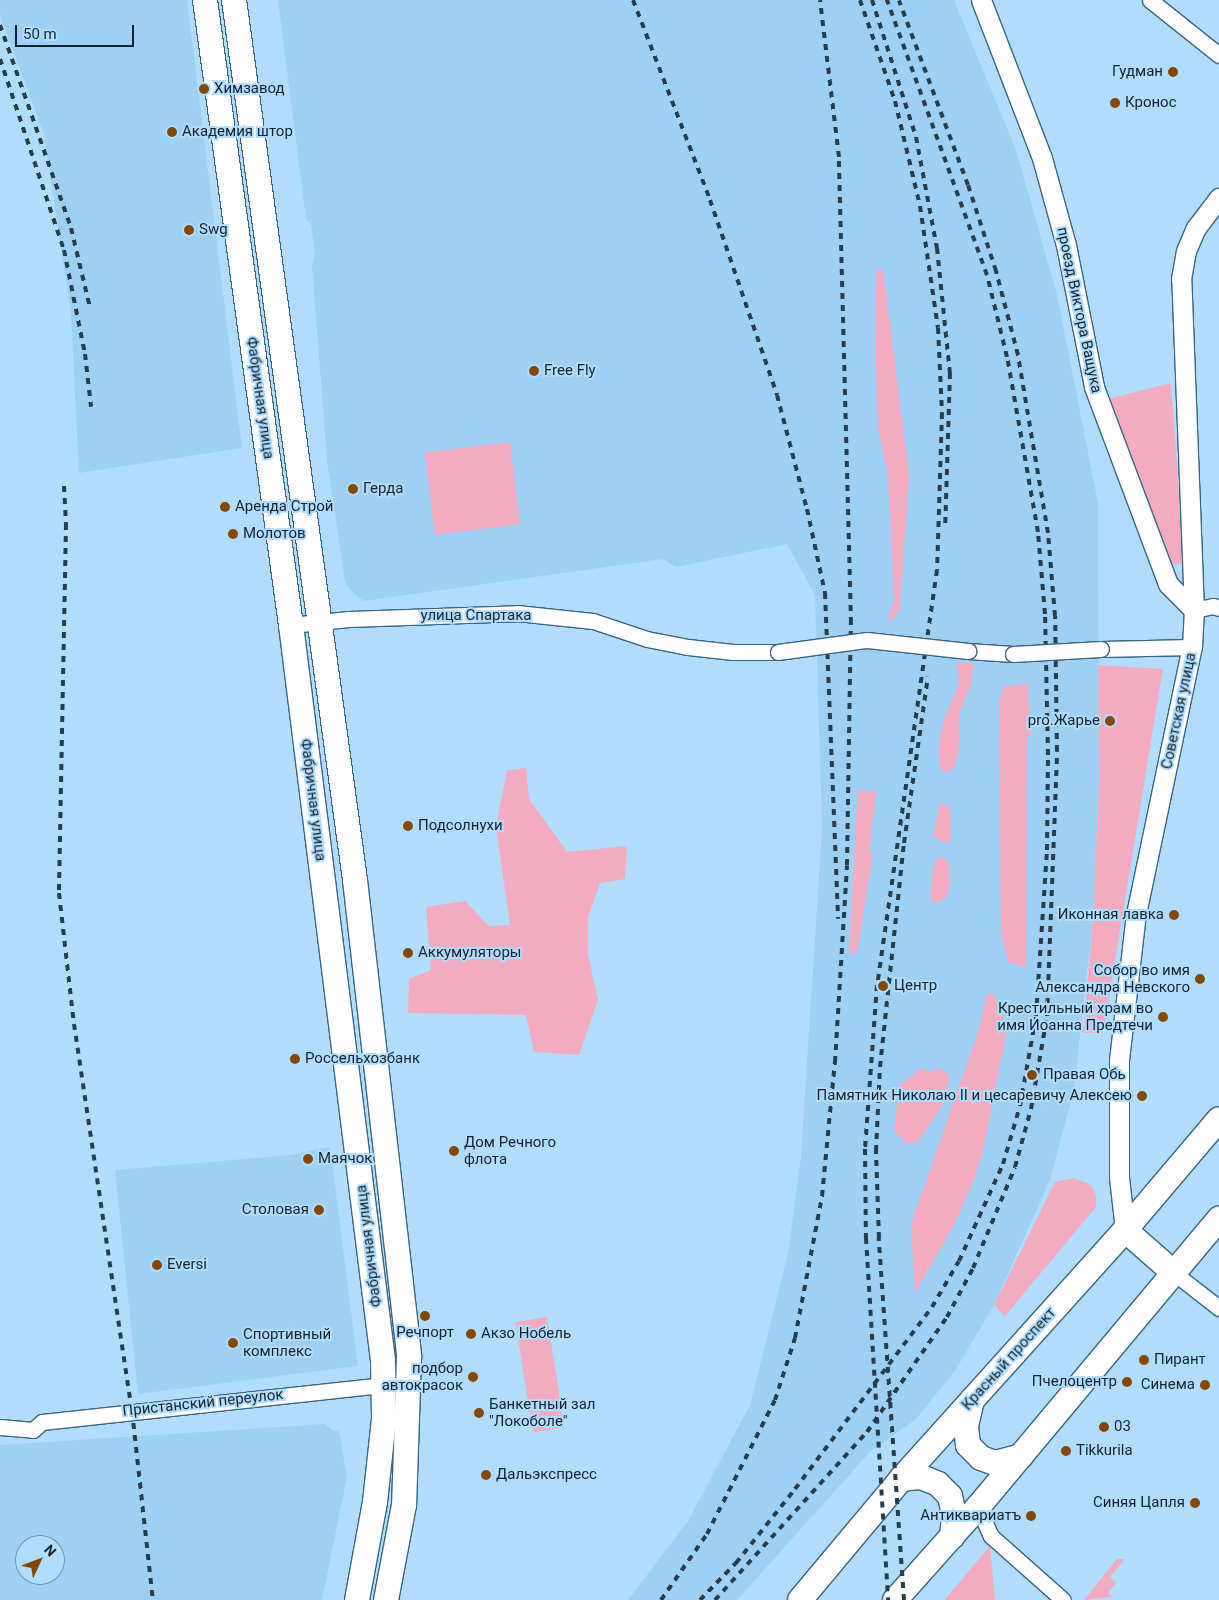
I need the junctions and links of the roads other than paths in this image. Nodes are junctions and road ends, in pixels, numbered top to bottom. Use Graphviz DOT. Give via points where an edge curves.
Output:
graph roads {
  1 [pos="205,0"];
  2 [pos="234,0"];
  3 [pos="981,0"];
  4 [pos="1150,0"];
  5 [pos="1219,55"];
  6 [pos="1219,198"];
  7 [pos="1219,608"];
  8 [pos="1194,610"];
  9 [pos="319,622"];
  10 [pos="291,625"];
  11 [pos="1192,647"];
  12 [pos="1219,1118"];
  13 [pos="1219,1219"];
  14 [pos="1125,1230"];
  15 [pos="1174,1273"];
  16 [pos="1219,1308"];
  17 [pos="410,1383"];
  18 [pos="384,1384"];
  19 [pos="972,1400"];
  20 [pos="0,1427"];
  21 [pos="1020,1456"];
  22 [pos="901,1479"];
  23 [pos="978,1507"];
  24 [pos="952,1537"];
  25 [pos="357,1600"];
  26 [pos="386,1600"];
  27 [pos="800,1600"];
  28 [pos="895,1600"];
  29 [pos="1063,1600"];
  1 -- 10 [label="main road, Фабричная улица"];
  2 -- 9 [label="main road, Фабричная улица"];
  3 -- 8 [label="street, проезд Виктора Ващука" via="1042,158 1066,245 1094,387 1168,584"];
  4 -- 5 [label="street"];
  6 -- 8 [label="street, Советская улица" via="1196,228 1186,251 1181,279"];
  7 -- 8 [label="street"];
  8 -- 11 [label="street, Советская улица"];
  9 -- 10 [label="street, улица Спартака"];
  9 -- 11 [label="street, улица Спартака, bridge" via="517,613 593,621 647,639 733,652 778,652 867,640 1013,654"];
  9 -- 17 [label="main road, Фабричная улица" via="388,1153"];
  10 -- 18 [label="main road, Фабричная улица" via="360,1164"];
  11 -- 14 [label="street, Советская улица" via="1136,914 1130,962 1119,1060 1119,1177"];
  12 -- 14 [label="main road, Красный проспект"];
  13 -- 15 [label="main road"];
  14 -- 15 [label="main road"];
  14 -- 19 [label="main road, Красный проспект"];
  15 -- 16 [label="street"];
  15 -- 21 [label="main road"];
  17 -- 18 [label="street, Пристанский переулок"];
  17 -- 26 [label="main road, Фабричная улица" via="404,1505"];
  18 -- 20 [label="street, Пристанский переулок" via="42,1422 33,1430"];
  18 -- 25 [label="main road, Фабричная улица" via="384,1419 375,1502"];
  19 -- 21 [label="main road" via="966,1426 968,1445 981,1458 995,1463"];
  19 -- 22 [label="main road, Красный проспект"];
  21 -- 23 [label="main road"];
  22 -- 24 [label="main road" via="920,1477 938,1484 950,1496 954,1515"];
  22 -- 27 [label="main road, Красный проспект"];
  23 -- 24 [label="main road"];
  23 -- 29 [label="street" via="991,1536"];
  24 -- 28 [label="main road"];
}
